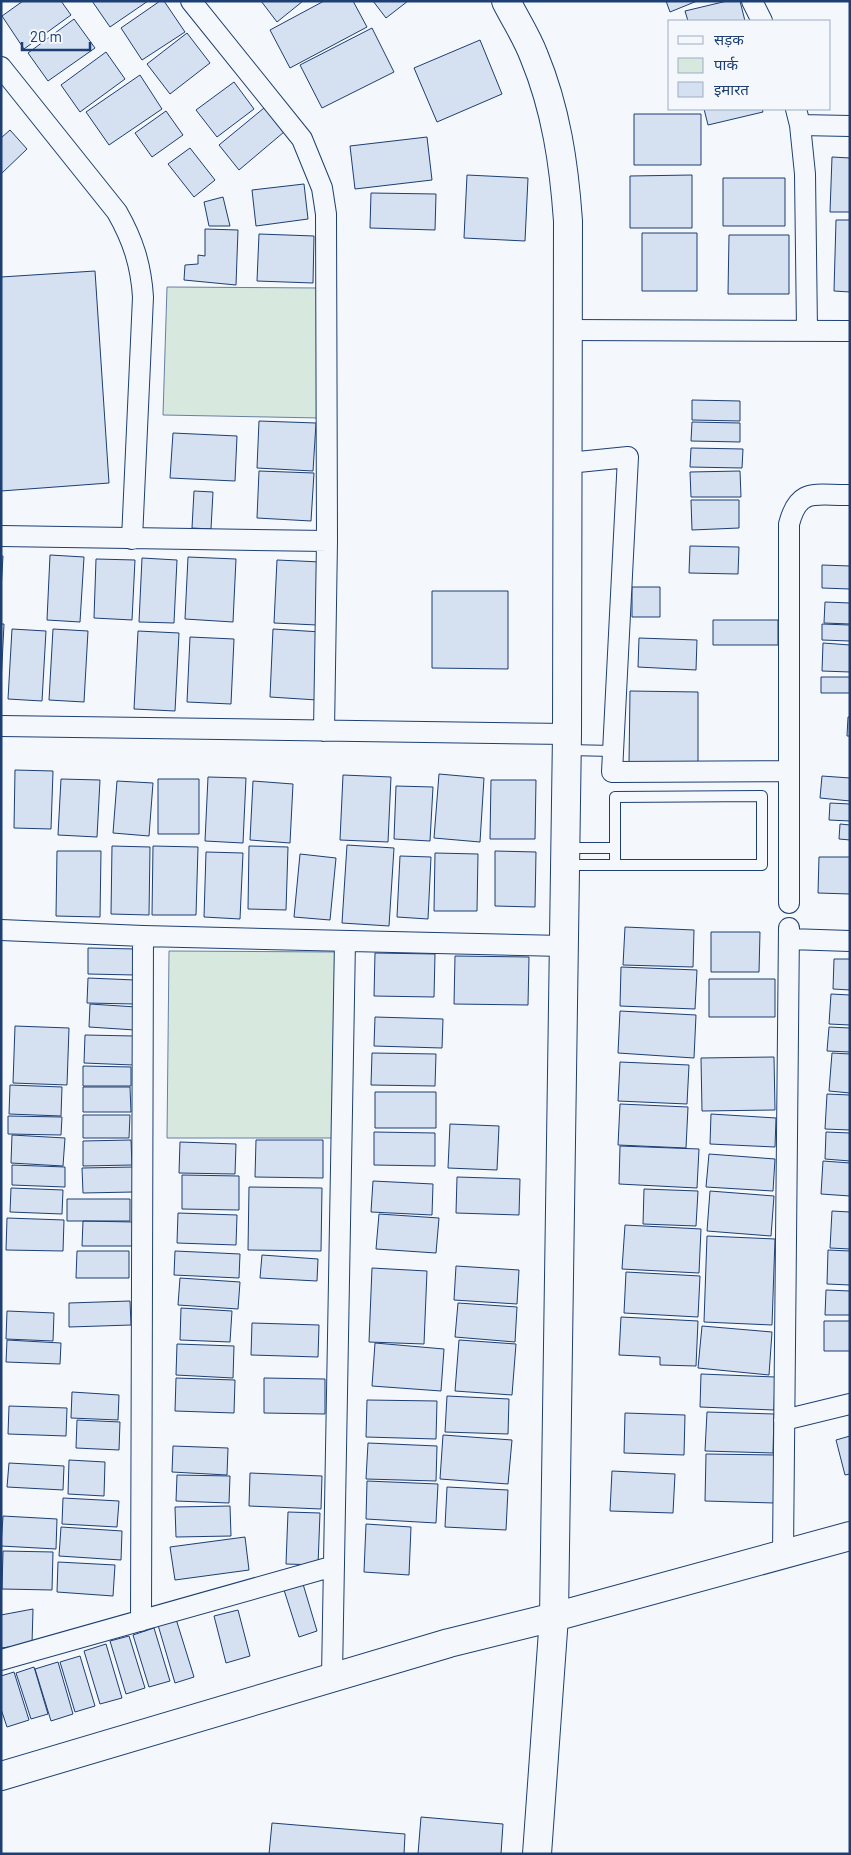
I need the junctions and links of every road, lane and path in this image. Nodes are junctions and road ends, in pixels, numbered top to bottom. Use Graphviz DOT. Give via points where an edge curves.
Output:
graph roads {
  1 [pos="191,1"];
  2 [pos="506,1"];
  3 [pos="752,1"];
  4 [pos="762,20"];
  5 [pos="1,67"];
  6 [pos="798,117"];
  7 [pos="850,126"];
  8 [pos="568,330"];
  9 [pos="807,330"];
  10 [pos="850,331"];
  11 [pos="568,463"];
  12 [pos="850,495"];
  13 [pos="1,536"];
  14 [pos="132,538"];
  15 [pos="327,541"];
  16 [pos="1,726"];
  17 [pos="324,731"];
  18 [pos="567,742"];
  19 [pos="614,751"];
  20 [pos="789,771"];
  21 [pos="615,848"];
  22 [pos="565,856"];
  23 [pos="615,865"];
  24 [pos="789,903"];
  25 [pos="1,930"];
  26 [pos="143,936"];
  27 [pos="850,940"];
  28 [pos="345,941"];
  29 [pos="563,946"];
  30 [pos="850,1404"];
  31 [pos="784,1420"];
  32 [pos="850,1536"];
  33 [pos="783,1553"];
  34 [pos="334,1566"];
  35 [pos="554,1617"];
  36 [pos="141,1621"];
  37 [pos="1,1660"];
  38 [pos="332,1676"];
  39 [pos="1,1776"];
  40 [pos="538,1854"];
  1 -- 15 [label="street" via="302,139 322,188 326,214"];
  2 -- 8 [label="street" via="534,55 564,165 568,221"];
  3 -- 4 [label="street"];
  5 -- 14 [label="street" via="117,212 136,252 143,297"];
  6 -- 7 [label="street"];
  6 -- 9 [label="street" via="805,174"];
  8 -- 9 [label="street"];
  8 -- 11 [label="street"];
  9 -- 10 [label="street"];
  11 -- 18 [label="street"];
  11 -- 19 [label="street" via="628,457"];
  12 -- 20 [label="street" via="806,496 796,502 789,524"];
  13 -- 14 [label="street"];
  14 -- 15 [label="street"];
  15 -- 17 [label="street"];
  16 -- 17 [label="street"];
  17 -- 18 [label="street"];
  18 -- 19 [label="lane"];
  18 -- 22 [label="street"];
  19 -- 20 [label="street" via="612,772"];
  20 -- 24 [label="street"];
  21 -- 22 [label="lane"];
  21 -- 23 [label="lane"];
  21 -- 23 [label="lane" via="615,797 762,796 762,865"];
  22 -- 23 [label="lane"];
  22 -- 29 [label="street"];
  25 -- 26 [label="street"];
  26 -- 28 [label="street"];
  26 -- 36 [label="street"];
  27 -- 31 [label="street" via="789,934"];
  28 -- 29 [label="street"];
  28 -- 34 [label="street"];
  29 -- 35 [label="street"];
  30 -- 31 [label="street"];
  31 -- 33 [label="street"];
  32 -- 33 [label="street"];
  33 -- 35 [label="street"];
  34 -- 36 [label="street"];
  34 -- 38 [label="street"];
  35 -- 38 [label="street"];
  35 -- 40 [label="street"];
  36 -- 37 [label="street"];
  38 -- 39 [label="street"];
}
